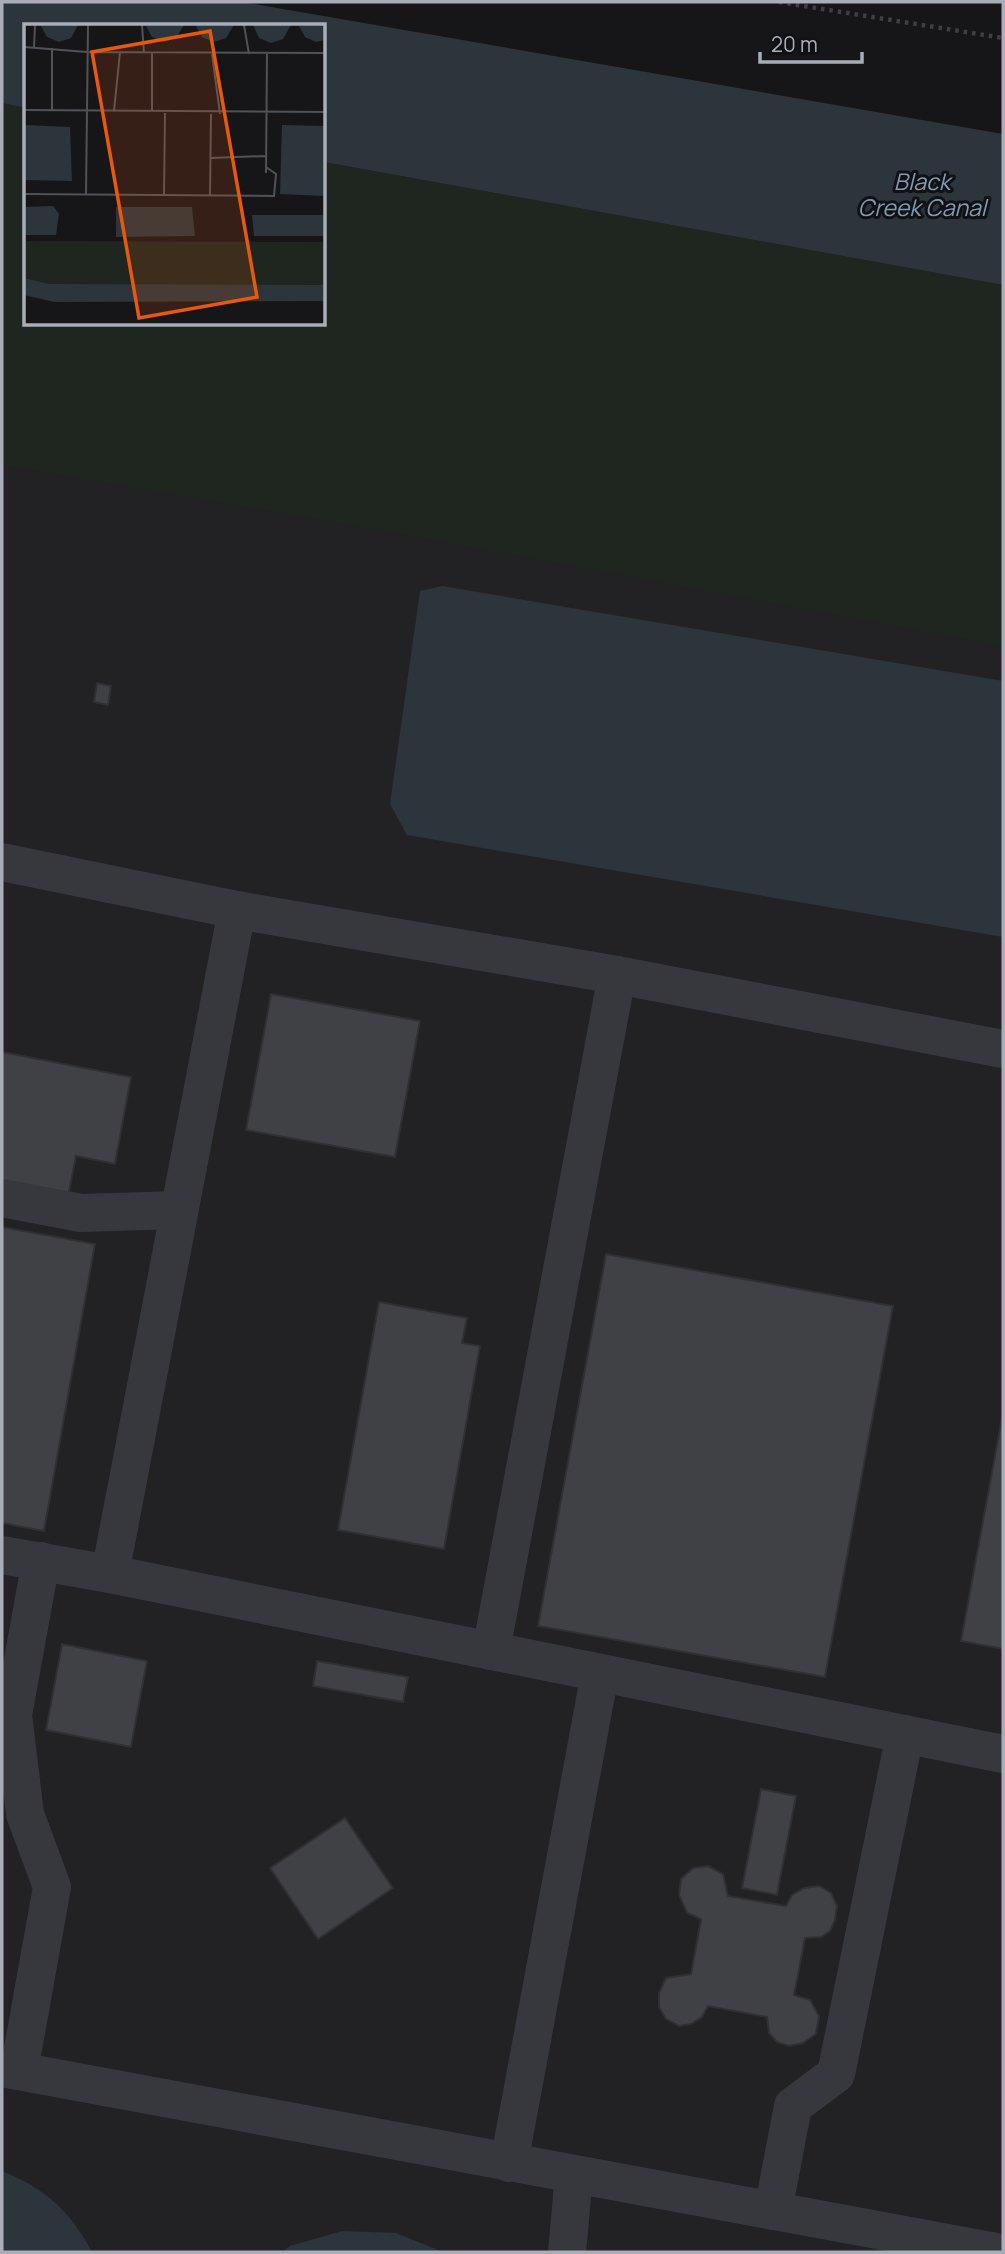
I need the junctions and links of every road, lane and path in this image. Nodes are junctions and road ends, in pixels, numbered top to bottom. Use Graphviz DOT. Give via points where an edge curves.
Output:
graph roads {
  1 [pos="779,2"];
  2 [pos="1003,38"];
  3 [pos="2,862"];
  4 [pos="237,910"];
  5 [pos="617,975"];
  6 [pos="1003,1048"];
  7 [pos="2,1198"];
  8 [pos="179,1210"];
  9 [pos="2,1555"];
  10 [pos="41,1560"];
  11 [pos="110,1574"];
  12 [pos="491,1651"];
  13 [pos="600,1673"];
  14 [pos="905,1734"];
  15 [pos="1003,1754"];
  16 [pos="11,2070"];
  17 [pos="509,2163"];
  18 [pos="574,2175"];
  19 [pos="773,2211"];
  20 [pos="567,2252"];
  21 [pos="996,2252"];
  1 -- 2 [label="path"];
  3 -- 4 [label="lane"];
  4 -- 5 [label="lane"];
  4 -- 8 [label="lane"];
  5 -- 6 [label="lane"];
  5 -- 12 [label="lane"];
  7 -- 8 [label="lane" via="82,1213"];
  8 -- 11 [label="lane"];
  9 -- 10 [label="lane"];
  10 -- 11 [label="lane"];
  10 -- 16 [label="lane" via="13,1716 25,1814 52,1887"];
  11 -- 12 [label="lane"];
  12 -- 13 [label="lane"];
  13 -- 14 [label="lane"];
  13 -- 17 [label="lane"];
  14 -- 15 [label="lane"];
  14 -- 19 [label="lane" via="836,2074 793,2106"];
  16 -- 17 [label="lane"];
  17 -- 18 [label="lane"];
  18 -- 19 [label="lane"];
  18 -- 20 [label="lane"];
  19 -- 21 [label="lane"];
}
